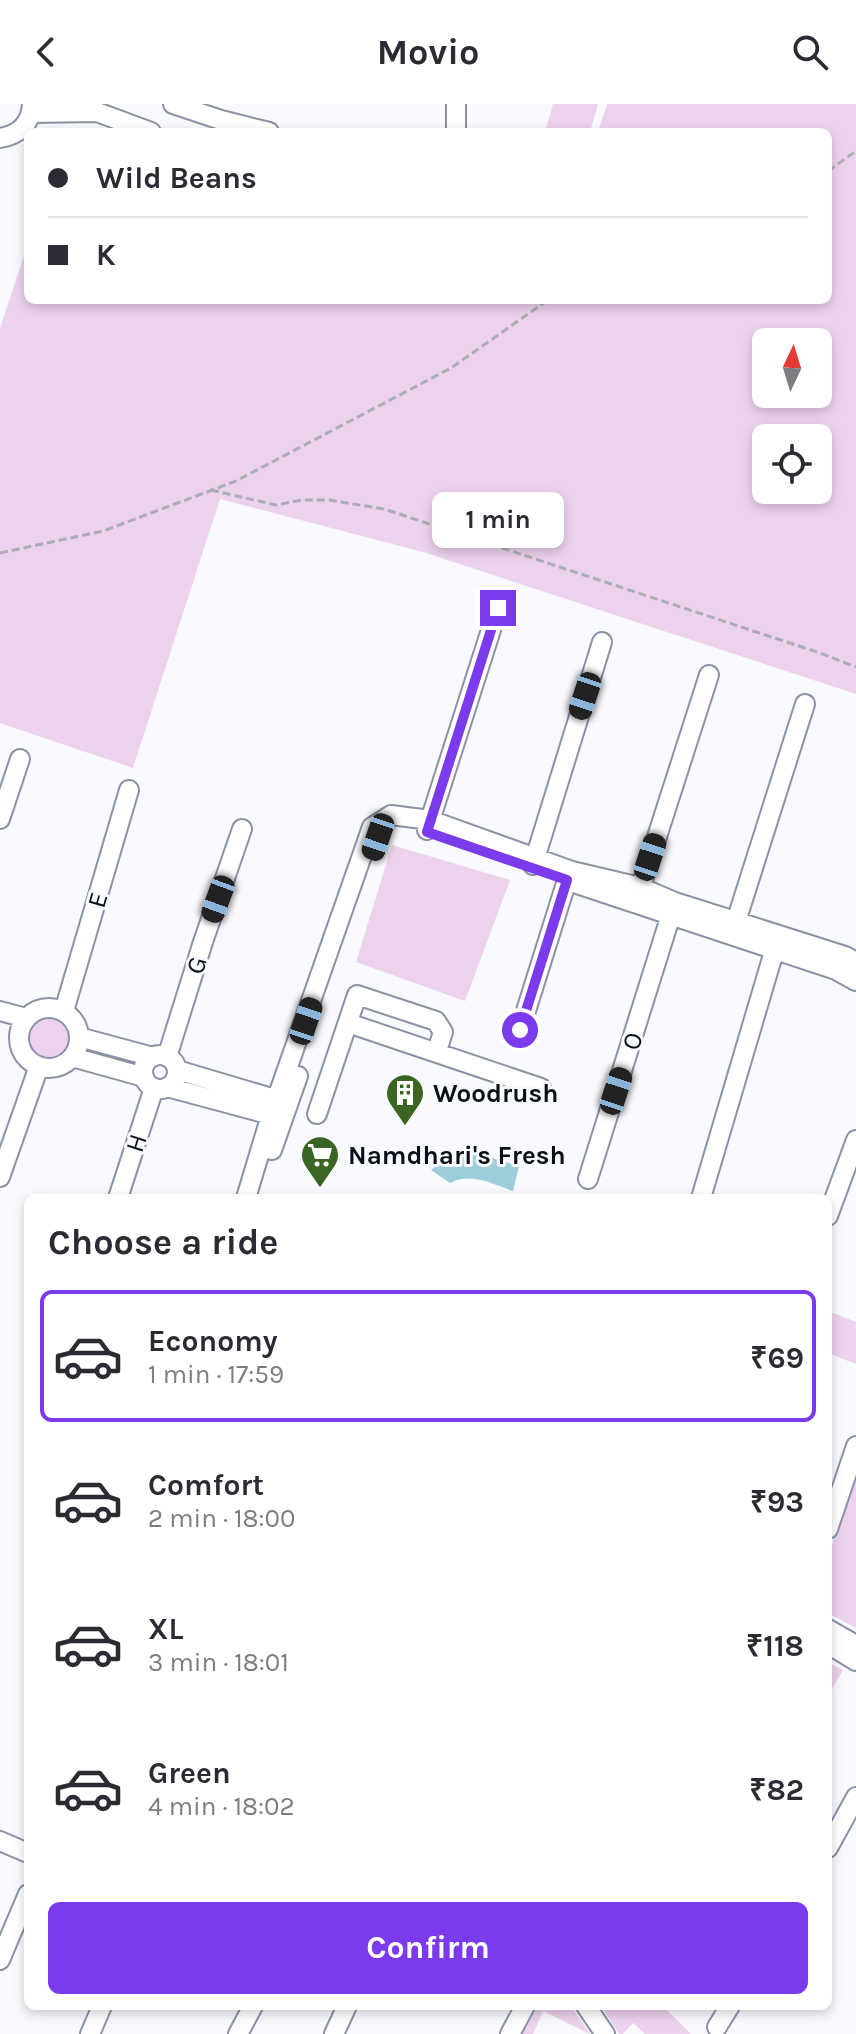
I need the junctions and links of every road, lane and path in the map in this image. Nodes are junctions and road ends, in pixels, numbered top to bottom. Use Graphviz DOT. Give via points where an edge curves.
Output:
graph roads {
  1 [pos="173,104"];
  2 [pos="456,104"];
  3 [pos="32,108"];
  4 [pos="76,108"];
  5 [pos="140,128"];
  6 [pos="253,128"];
  7 [pos="456,128"];
  8 [pos="0,138"];
  9 [pos="856,151"];
  10 [pos="832,168"];
  11 [pos="542,304"];
  12 [pos="211,490"];
  13 [pos="0,553"];
  14 [pos="498,608"];
  15 [pos="602,642"];
  16 [pos="856,667"];
  17 [pos="709,675"];
  18 [pos="805,704"];
  19 [pos="20,759"];
  20 [pos="129,790"];
  21 [pos="0,819"];
  22 [pos="428,826"];
  23 [pos="242,829"];
  24 [pos="533,862"];
  25 [pos="569,876"];
  26 [pos="638,894"];
  27 [pos="673,908"];
  28 [pos="735,927"];
  29 [pos="777,942"];
  30 [pos="856,962"];
  31 [pos="856,981"];
  32 [pos="0,1011"];
  33 [pos="64,1011"];
  34 [pos="26,1018"];
  35 [pos="348,1023"];
  36 [pos="0,1030"];
  37 [pos="520,1030"];
  38 [pos="18,1036"];
  39 [pos="79,1037"];
  40 [pos="437,1051"];
  41 [pos="72,1057"];
  42 [pos="166,1061"];
  43 [pos="39,1066"];
  44 [pos="155,1084"];
  45 [pos="541,1088"];
  46 [pos="280,1110"];
  47 [pos="317,1114"];
  48 [pos="856,1140"];
  49 [pos="0,1177"];
  50 [pos="588,1179"];
  51 [pos="119,1194"];
  52 [pos="248,1194"];
  53 [pos="257,1194"];
  54 [pos="702,1194"];
  55 [pos="832,1205"];
  56 [pos="856,1446"];
  57 [pos="832,1517"];
  58 [pos="832,1631"];
  59 [pos="856,1645"];
  60 [pos="832,1646"];
  61 [pos="856,1661"];
  62 [pos="856,1797"];
  63 [pos="0,1841"];
  64 [pos="832,1841"];
  65 [pos="24,1851"];
  66 [pos="24,1903"];
  67 [pos="0,1960"];
  68 [pos="100,2010"];
  69 [pos="251,2010"];
  70 [pos="345,2010"];
  71 [pos="523,2010"];
  72 [pos="589,2010"];
  73 [pos="728,2010"];
  74 [pos="717,2027"];
  75 [pos="90,2034"];
  76 [pos="238,2034"];
  77 [pos="334,2034"];
  78 [pos="510,2034"];
  79 [pos="605,2034"];
  1 -- 6 [label="street"];
  2 -- 7 [label="street"];
  3 -- 4 [label="street"];
  3 -- 8 [label="street" via="21,131"];
  4 -- 5 [label="street"];
  9 -- 10 [label="path"];
  11 -- 12 [label="path" via="451,368"];
  12 -- 13 [label="path" via="103,531"];
  12 -- 16 [label="path" via="276,505 329,500 384,509"];
  14 -- 22 [label="street"];
  15 -- 24 [label="street"];
  17 -- 26 [label="street"];
  18 -- 28 [label="street"];
  19 -- 21 [label="street"];
  20 -- 33 [label="street, E"];
  22 -- 24 [label="street"];
  22 -- 46 [label="street" via="391,815 372,827"];
  23 -- 42 [label="street, G"];
  24 -- 25 [label="street"];
  25 -- 26 [label="street"];
  25 -- 37 [label="street"];
  26 -- 27 [label="street"];
  27 -- 28 [label="street"];
  27 -- 50 [label="street, O"];
  28 -- 29 [label="street"];
  29 -- 30 [label="street"];
  29 -- 31 [label="street"];
  29 -- 54 [label="street"];
  32 -- 34 [label="street"];
  33 -- 34 [label="street" via="44,1008"];
  33 -- 39 [label="street" via="75,1022"];
  34 -- 38 [label="street"];
  35 -- 40 [label="street"];
  35 -- 40 [label="street" via="357,995 436,1021 443,1032"];
  35 -- 47 [label="street"];
  36 -- 38 [label="street"];
  38 -- 43 [label="street" via="24,1055"];
  39 -- 41 [label="street"];
  39 -- 42 [label="street"];
  40 -- 45 [label="street"];
  41 -- 43 [label="street" via="57,1067"];
  41 -- 44 [label="street"];
  42 -- 44 [label="street" via="175,1081"];
  42 -- 44 [label="street" via="144,1067"];
  42 -- 46 [label="street"];
  43 -- 49 [label="street"];
  44 -- 46 [label="street"];
  44 -- 51 [label="street, H"];
  46 -- 52 [label="street"];
  46 -- 53 [label="street"];
  48 -- 55 [label="street"];
  56 -- 57 [label="street"];
  58 -- 59 [label="street"];
  60 -- 61 [label="street"];
  62 -- 64 [label="street"];
  63 -- 65 [label="street"];
  66 -- 67 [label="street"];
  68 -- 75 [label="street"];
  69 -- 76 [label="street"];
  70 -- 77 [label="street"];
  71 -- 78 [label="street"];
  72 -- 79 [label="street"];
  73 -- 74 [label="street"];
}
